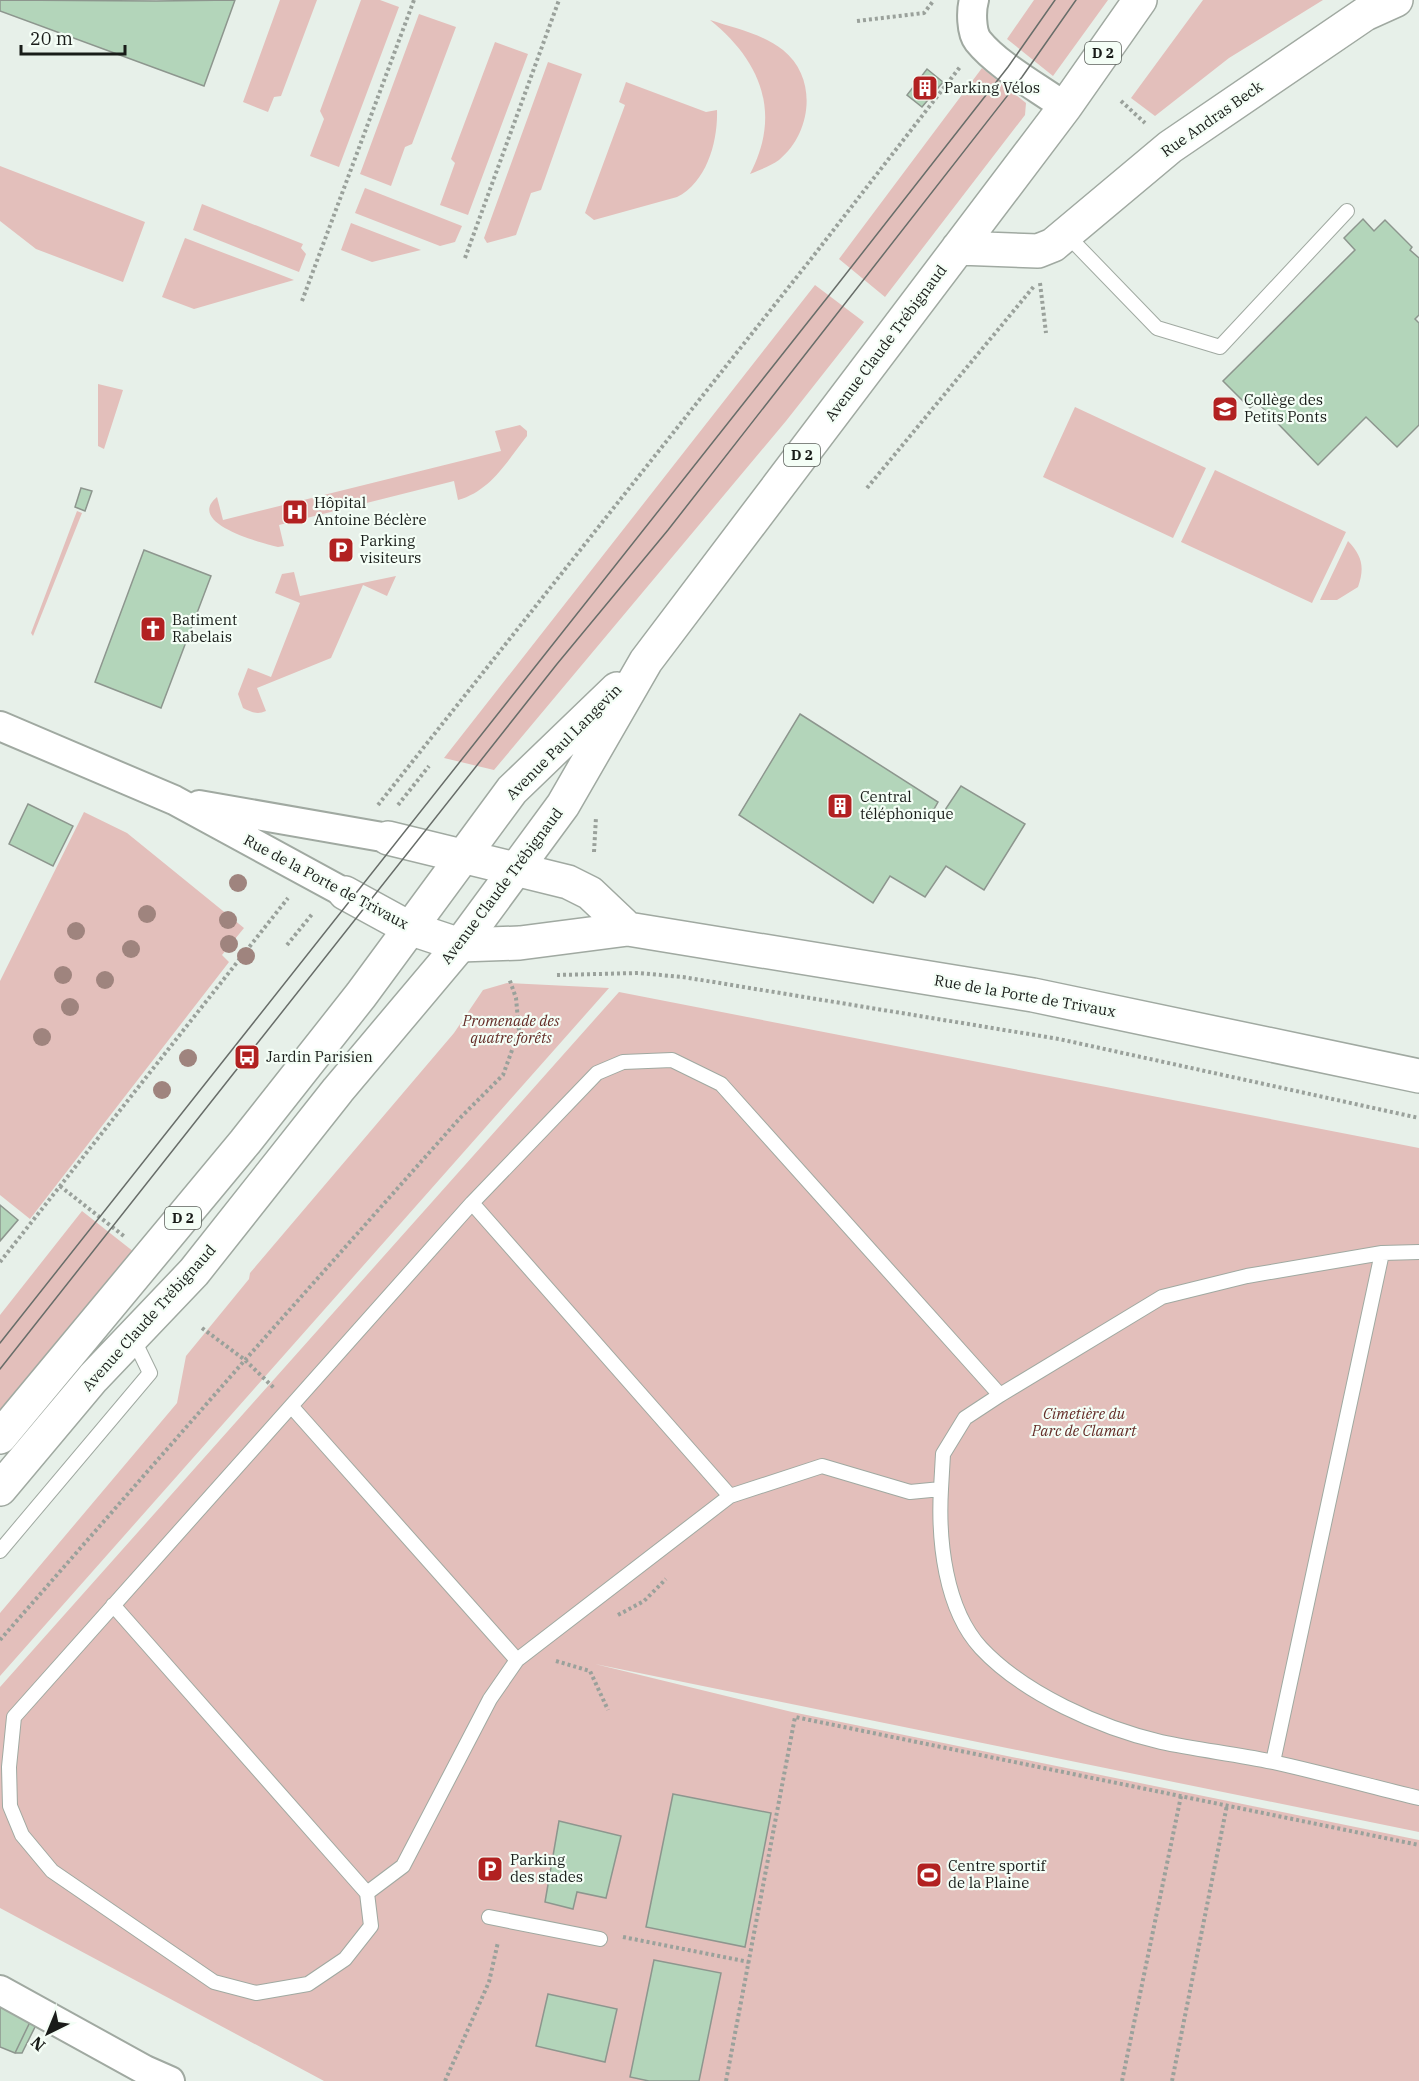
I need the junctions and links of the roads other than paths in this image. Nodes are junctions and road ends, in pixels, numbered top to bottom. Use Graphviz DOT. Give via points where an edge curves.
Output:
graph roads {
  1 [pos="975,0"];
  2 [pos="1140,0"];
  3 [pos="1396,0"];
  4 [pos="1369,7"];
  5 [pos="1065,107"];
  6 [pos="1347,211"];
  7 [pos="1066,234"];
  8 [pos="958,248"];
  9 [pos="646,661"];
  10 [pos="0,726"];
  11 [pos="174,800"];
  12 [pos="385,820"];
  13 [pos="464,855"];
  14 [pos="518,868"];
  15 [pos="345,894"];
  16 [pos="409,928"];
  17 [pos="628,929"];
  18 [pos="460,945"];
  19 [pos="1419,1076"];
  20 [pos="472,1203"];
  21 [pos="1419,1252"];
  22 [pos="1382,1253"];
  23 [pos="133,1338"];
  24 [pos="1000,1395"];
  25 [pos="292,1407"];
  26 [pos="0,1437"];
  27 [pos="0,1489"];
  28 [pos="941,1489"];
  29 [pos="730,1496"];
  30 [pos="0,1551"];
  31 [pos="112,1605"];
  32 [pos="522,1656"];
  33 [pos="1273,1762"];
  34 [pos="1419,1798"];
  35 [pos="367,1893"];
  36 [pos="489,1917"];
  37 [pos="600,1938"];
  38 [pos="0,1990"];
  39 [pos="170,2081"];
  1 -- 5 [label="street" via="974,34 978,42"];
  2 -- 5 [label="main road, D 2"];
  3 -- 4 [label="main road, Rue Andras Beck"];
  4 -- 7 [label="main road, Rue Andras Beck" via="1170,147"];
  5 -- 8 [label="main road, D 2"];
  6 -- 7 [label="lane" via="1220,348 1157,328"];
  7 -- 8 [label="main road, Rue Andras Beck" via="1038,251"];
  8 -- 9 [label="main road, Avenue Claude Trébignaud / D 2"];
  9 -- 13 [label="main road, Avenue Paul Langevin / D 2" via="512,790"];
  9 -- 14 [label="main road, Avenue Claude Trébignaud / D 2" via="563,805"];
  10 -- 11 [label="street, Rue de la Porte de Trivaux"];
  11 -- 12 [label="street, Rue de la Porte de Trivaux"];
  11 -- 15 [label="street, Rue de la Porte de Trivaux"];
  12 -- 13 [label="main road, Rue de la Porte de Trivaux"];
  13 -- 14 [label="main road, Rue de la Porte de Trivaux"];
  13 -- 16 [label="main road, D 2"];
  14 -- 17 [label="main road, Rue de la Porte de Trivaux" via="568,882 590,893"];
  14 -- 18 [label="main road, Avenue Claude Trébignaud / D 2"];
  15 -- 16 [label="main road, Rue de la Porte de Trivaux"];
  16 -- 18 [label="main road, Rue de la Porte de Trivaux"];
  16 -- 26 [label="main road, D 2" via="246,1142"];
  17 -- 18 [label="main road, Rue de la Porte de Trivaux" via="520,943"];
  17 -- 19 [label="main road, Rue de la Porte de Trivaux" via="1033,995"];
  18 -- 23 [label="main road, Avenue Claude Trébignaud / D 2" via="338,1090 194,1272"];
  20 -- 24 [label="lane" via="597,1073 623,1062 672,1060 721,1084"];
  20 -- 25 [label="lane"];
  20 -- 29 [label="lane"];
  21 -- 22 [label="lane"];
  22 -- 24 [label="lane" via="1247,1276 1162,1297"];
  22 -- 33 [label="lane"];
  23 -- 27 [label="main road, Avenue Claude Trébignaud / D 2" via="93,1378"];
  23 -- 30 [label="lane" via="150,1373"];
  24 -- 28 [label="lane" via="965,1418 944,1454"];
  25 -- 31 [label="lane"];
  25 -- 32 [label="lane"];
  28 -- 29 [label="lane" via="910,1492 822,1466"];
  28 -- 33 [label="lane" via="944,1563 959,1612 980,1648 1026,1686 1086,1717 1159,1742"];
  29 -- 32 [label="lane"];
  31 -- 35 [label="lane"];
  31 -- 35 [label="lane" via="14,1717 10,1806 22,1835 52,1871 214,1982 256,1993 308,1984 345,1959 371,1926"];
  32 -- 35 [label="lane" via="490,1699 403,1866"];
  33 -- 34 [label="lane"];
  36 -- 37 [label="lane"];
  38 -- 39 [label="street"];
}
